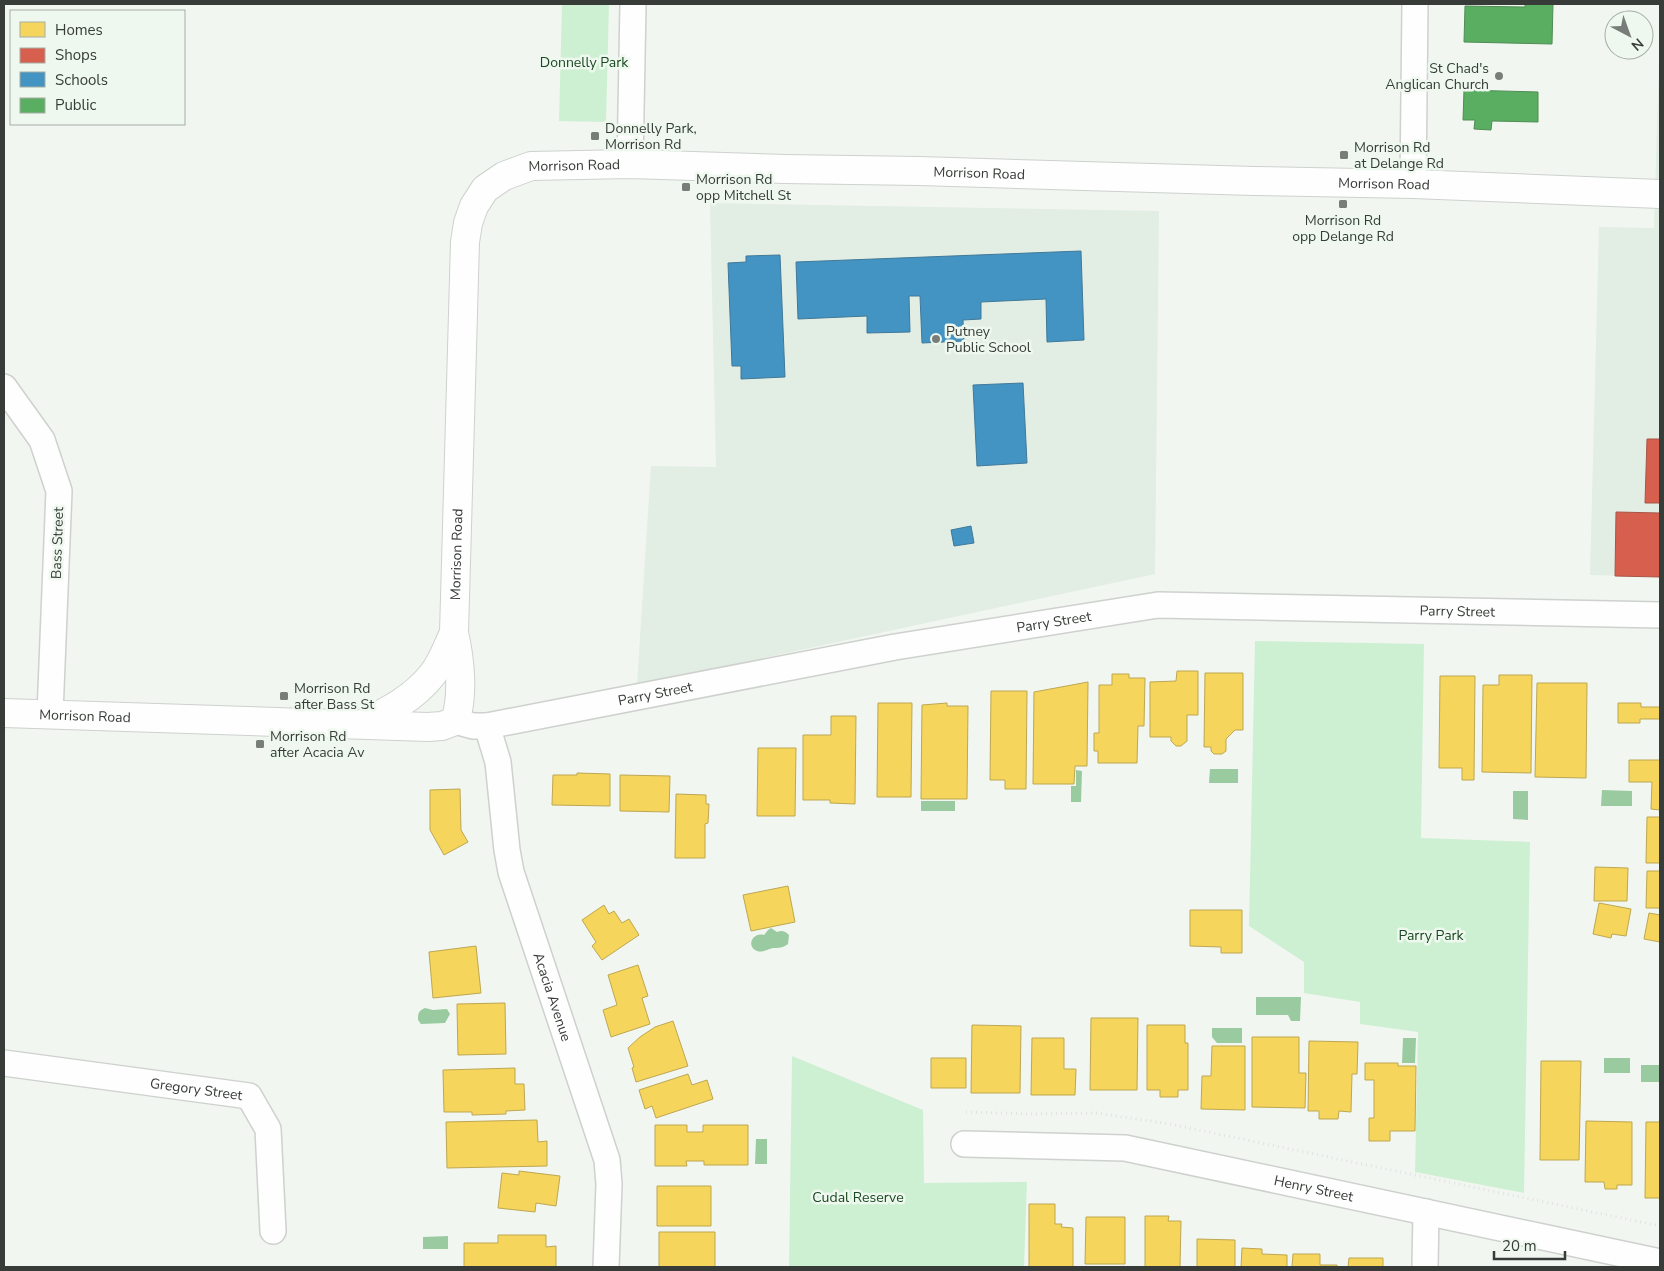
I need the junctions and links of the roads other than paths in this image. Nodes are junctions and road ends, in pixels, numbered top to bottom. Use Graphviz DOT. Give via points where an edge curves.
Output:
graph roads {
  1 [pos="633,4"];
  2 [pos="1415,4"];
  3 [pos="630,164"];
  4 [pos="1413,184"];
  5 [pos="1660,194"];
  6 [pos="4,387"];
  7 [pos="1660,615"];
  8 [pos="454,633"];
  9 [pos="4,713"];
  10 [pos="50,714"];
  11 [pos="455,721"];
  12 [pos="361,724"];
  13 [pos="487,726"];
  14 [pos="4,1062"];
  15 [pos="964,1144"];
  16 [pos="1426,1212"];
  17 [pos="273,1231"];
  18 [pos="1660,1262"];
  19 [pos="606,1267"];
  20 [pos="1425,1267"];
  1 -- 3 [label="street"];
  2 -- 4 [label="street"];
  3 -- 4 [label="street, Morrison Road"];
  3 -- 8 [label="street, Morrison Road" via="531,166 504,176 485,189 474,206 468,222 463,275"];
  4 -- 5 [label="street, Morrison Road"];
  6 -- 10 [label="street, Bass Street" via="42,440 59,491"];
  7 -- 13 [label="street, Parry Street" via="1158,605 895,648"];
  8 -- 11 [label="street, Morrison Road" via="459,654 459,708"];
  8 -- 12 [label="street" via="433,674 424,684 401,703"];
  9 -- 10 [label="street, Morrison Road"];
  10 -- 12 [label="street, Morrison Road"];
  11 -- 12 [label="street, Morrison Road" via="442,726"];
  11 -- 13 [label="street, Parry Street"];
  13 -- 19 [label="street, Acacia Avenue" via="498,762 511,872 607,1160"];
  14 -- 17 [label="street, Gregory Street" via="250,1096 268,1129"];
  15 -- 16 [label="street, Henry Street" via="1125,1148"];
  16 -- 18 [label="street, Henry Street"];
  16 -- 20 [label="street"];
}
